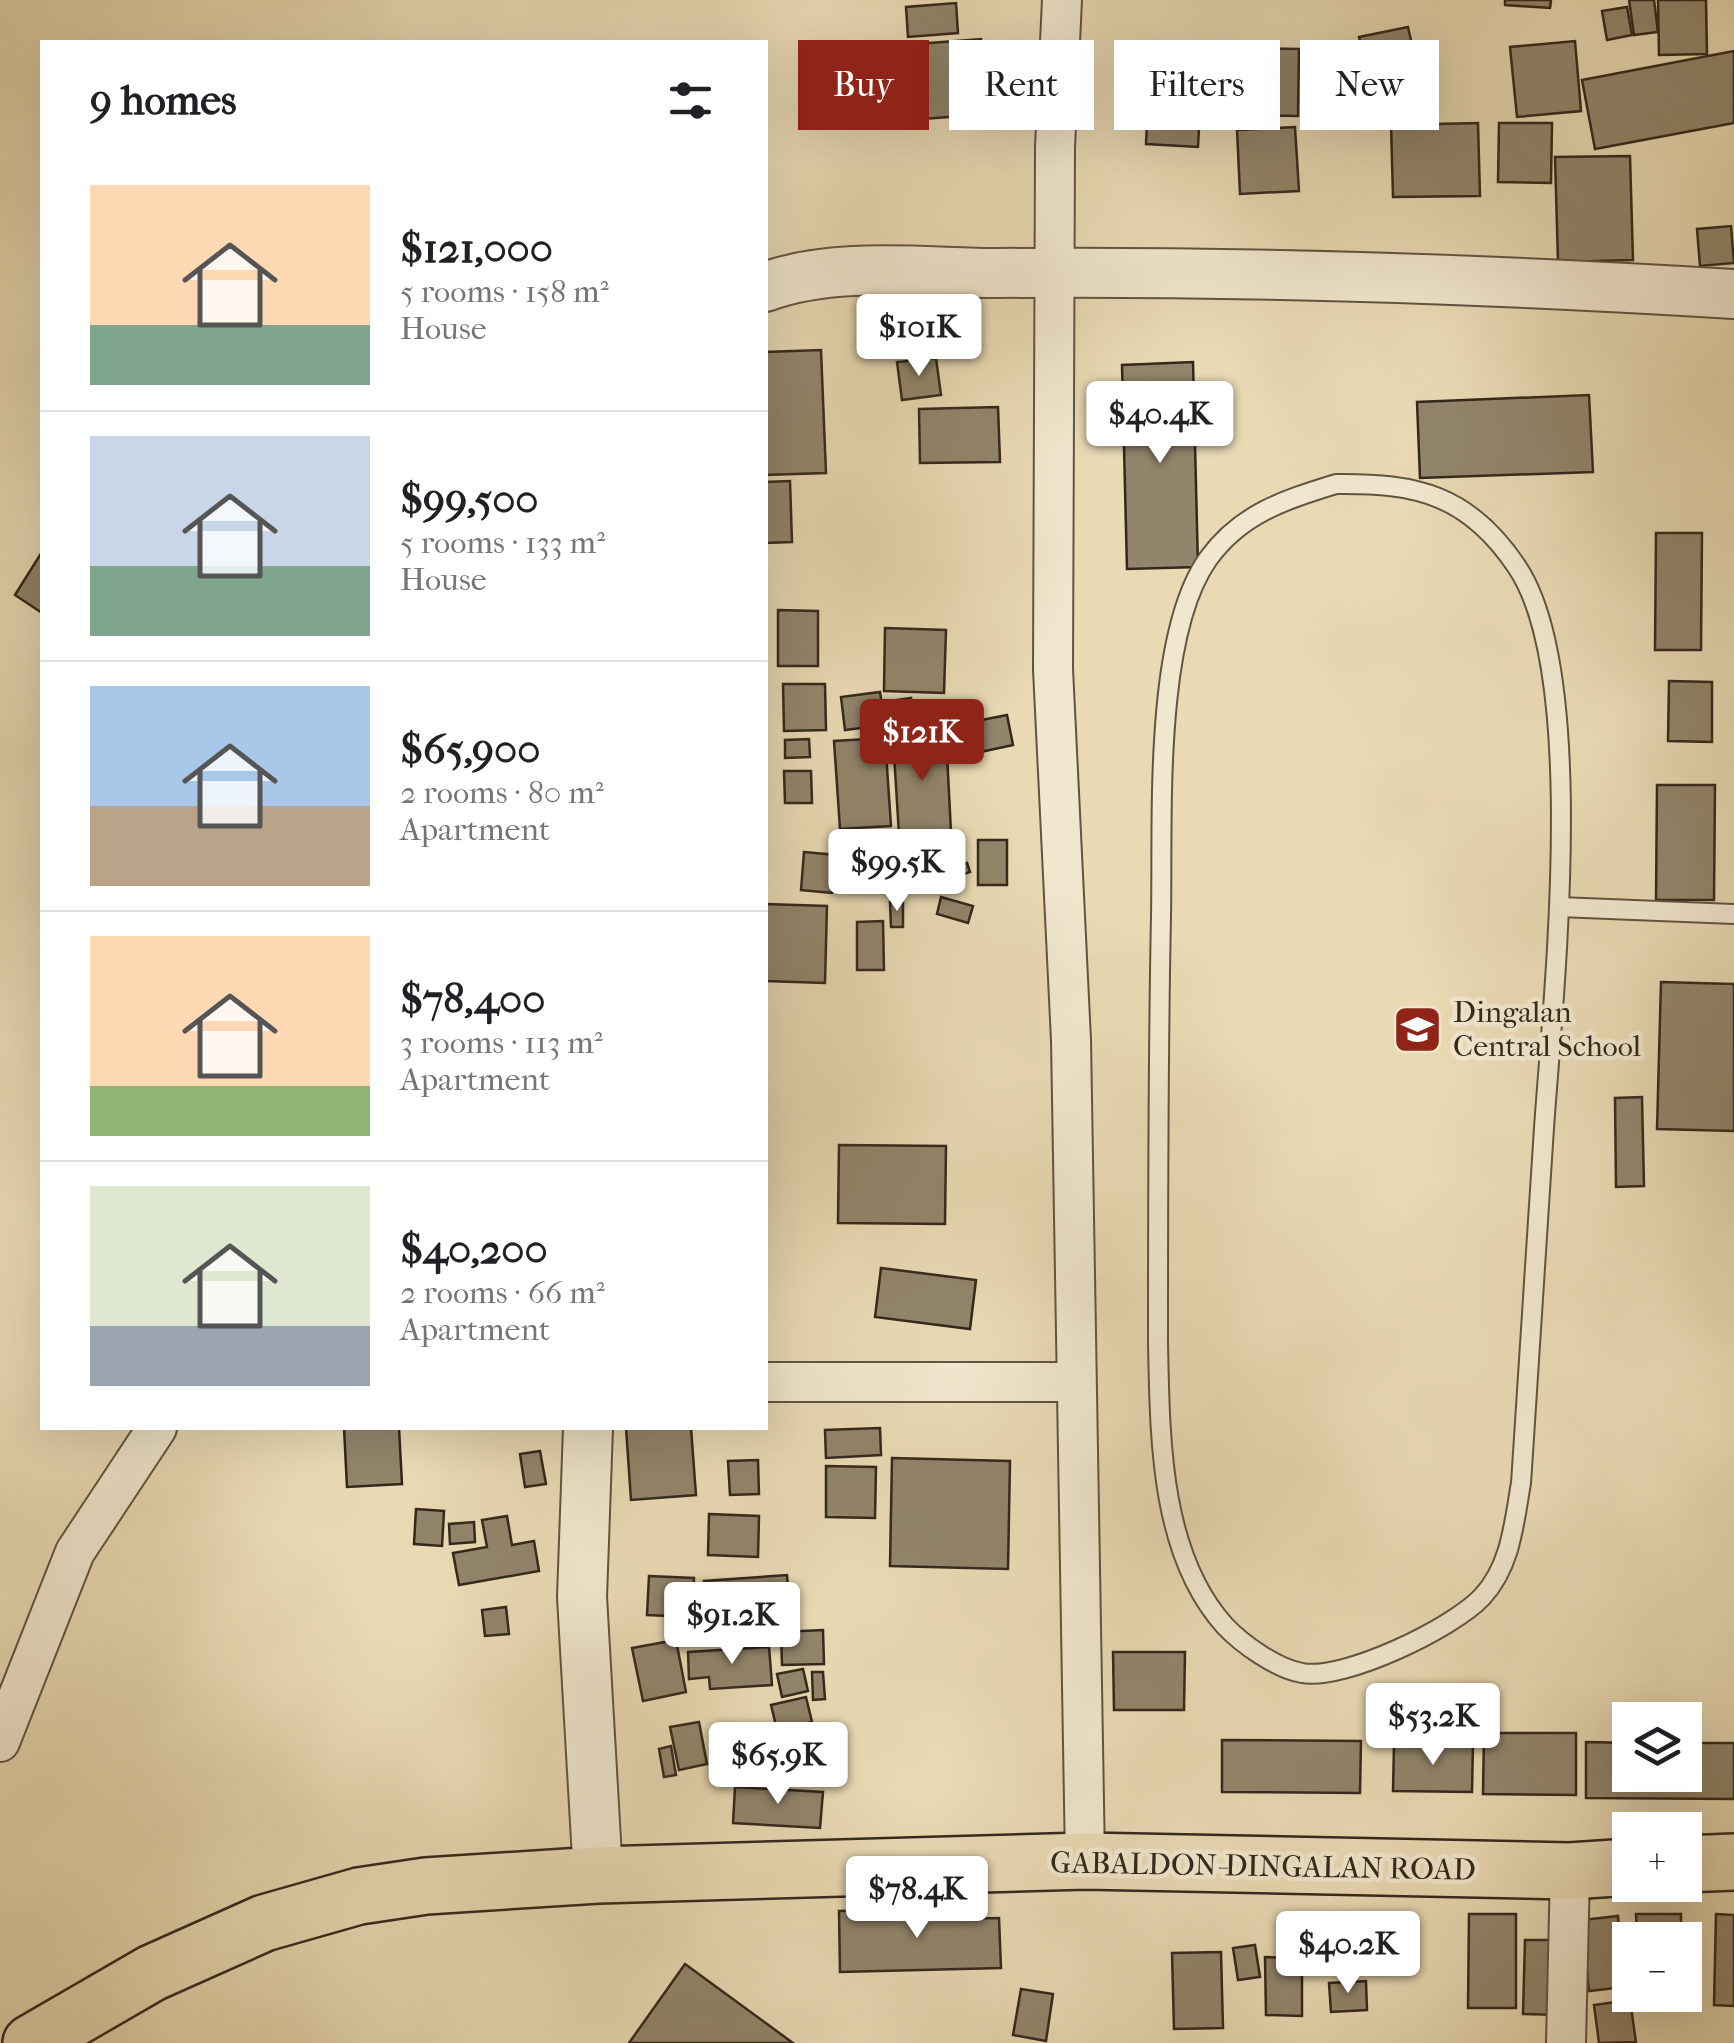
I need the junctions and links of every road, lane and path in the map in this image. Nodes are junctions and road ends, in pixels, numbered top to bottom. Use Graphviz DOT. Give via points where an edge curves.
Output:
graph roads {
  1 [pos="1062,0"];
  2 [pos="1054,272"];
  3 [pos="768,286"];
  4 [pos="1734,294"];
  5 [pos="1559,907"];
  6 [pos="1734,914"];
  7 [pos="768,1382"];
  8 [pos="1074,1382"];
  9 [pos="156,1430"];
  10 [pos="588,1430"];
  11 [pos="0,1742"];
  12 [pos="1085,1861"];
  13 [pos="1734,1862"];
  14 [pos="1702,1863"];
  15 [pos="1612,1869"];
  16 [pos="1570,1870"];
  17 [pos="598,1875"];
  18 [pos="31,2043"];
  19 [pos="1566,2043"];
  1 -- 2 [label="street"];
  2 -- 3 [label="street" via="840,274"];
  2 -- 4 [label="street" via="1564,283"];
  2 -- 8 [label="street" via="1053,669 1071,1040"];
  5 -- 5 [label="lane" via="1521,1483 1508,1556 1482,1596 1434,1633 1383,1656 1304,1674 1226,1627 1198,1586 1177,1536 1160,1414 1160,965 1174,648 1188,596 1236,526 1276,503 1336,484 1392,484 1444,496 1488,531 1520,570 1542,628 1558,717"];
  5 -- 6 [label="lane"];
  7 -- 8 [label="street"];
  8 -- 12 [label="street"];
  9 -- 11 [label="street" via="75,1552"];
  10 -- 17 [label="street" via="582,1597"];
  12 -- 16 [label="main road, GABALDON-DINGALAN ROAD"];
  12 -- 17 [label="main road, GABALDON-DINGALAN ROAD"];
  13 -- 14 [label="main road"];
  15 -- 16 [label="main road, GABALDON-DINGALAN ROAD"];
  16 -- 19 [label="street"];
  17 -- 18 [label="main road, GABALDON-DINGALAN ROAD" via="426,1886 358,1896 264,1923 152,1973"];
}
